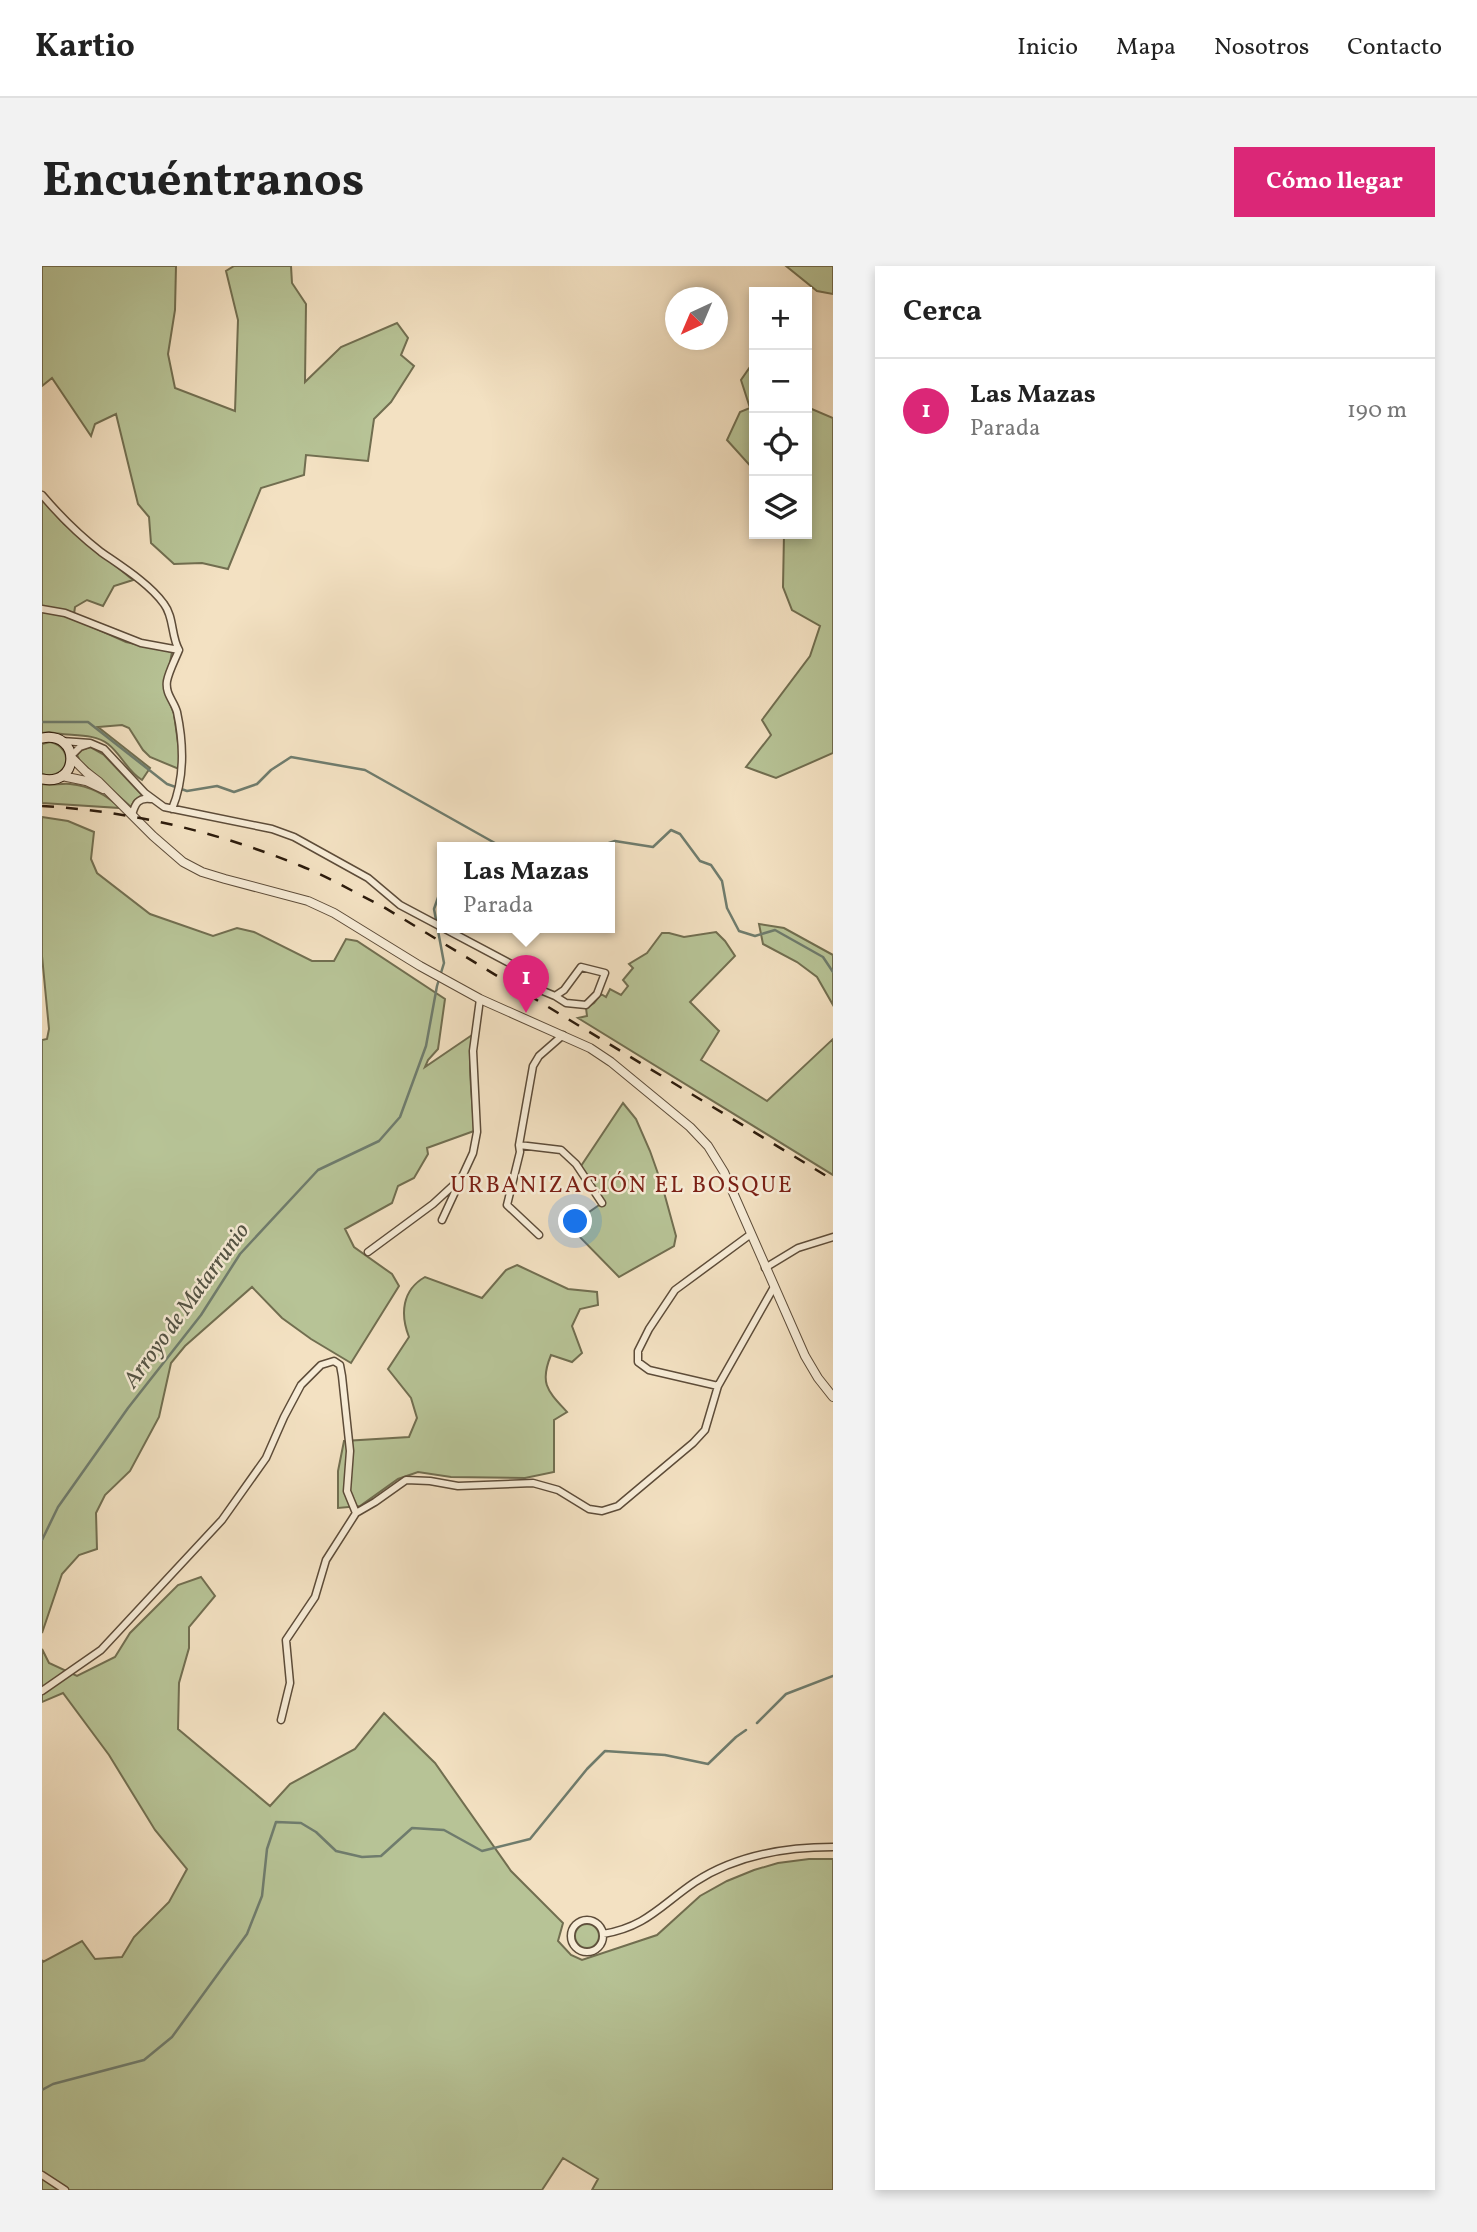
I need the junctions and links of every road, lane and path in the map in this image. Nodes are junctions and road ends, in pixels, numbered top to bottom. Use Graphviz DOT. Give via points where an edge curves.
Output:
graph roads {
  1 [pos="42,495"];
  2 [pos="42,610"];
  3 [pos="179,650"];
  4 [pos="42,738"];
  5 [pos="62,741"];
  6 [pos="90,743"];
  7 [pos="72,756"];
  8 [pos="62,776"];
  9 [pos="42,779"];
  10 [pos="108,792"];
  11 [pos="152,799"];
  12 [pos="172,809"];
  13 [pos="132,815"];
  14 [pos="437,926"];
  15 [pos="450,933"];
  16 [pos="555,996"];
  17 [pos="481,999"];
  18 [pos="563,1035"];
  19 [pos="519,1145"];
  20 [pos="462,1177"];
  21 [pos="602,1203"];
  22 [pos="442,1220"];
  23 [pos="751,1234"];
  24 [pos="539,1235"];
  25 [pos="833,1237"];
  26 [pos="368,1252"];
  27 [pos="765,1268"];
  28 [pos="774,1287"];
  29 [pos="718,1386"];
  30 [pos="833,1397"];
  31 [pos="356,1513"];
  32 [pos="42,1691"];
  33 [pos="281,1720"];
  34 [pos="833,1847"];
  35 [pos="603,1934"];
  36 [pos="42,2175"];
  37 [pos="65,2190"];
  1 -- 3 [label="street" via="66,523 163,603"];
  2 -- 3 [label="street" via="65,612 122,637"];
  3 -- 12 [label="street" via="167,681 183,765"];
  4 -- 5 [label="main road"];
  5 -- 6 [label="street"];
  5 -- 7 [label="main road"];
  6 -- 7 [label="street"];
  6 -- 11 [label="street" via="104,749"];
  7 -- 8 [label="main road"];
  7 -- 10 [label="street"];
  8 -- 9 [label="main road"];
  8 -- 10 [label="street"];
  10 -- 13 [label="street"];
  11 -- 12 [label="street"];
  11 -- 13 [label="street" via="138,801"];
  12 -- 14 [label="street" via="294,836 369,878 400,905"];
  13 -- 17 [label="street" via="183,862 202,872 308,901"];
  15 -- 16 [label="street" via="528,973 543,992"];
  16 -- 16 [label="street" via="581,967 606,973 586,1005 566,1003"];
  17 -- 18 [label="street"];
  17 -- 20 [label="street" via="473,1051 478,1132"];
  18 -- 19 [label="street" via="533,1066"];
  18 -- 23 [label="street" via="611,1062 708,1146"];
  19 -- 21 [label="street" via="561,1150"];
  19 -- 24 [label="street" via="508,1205"];
  20 -- 22 [label="street"];
  20 -- 26 [label="street"];
  23 -- 27 [label="street"];
  23 -- 29 [label="street" via="675,1290 638,1352 638,1362 649,1370"];
  25 -- 27 [label="street" via="798,1248"];
  27 -- 28 [label="street"];
  28 -- 29 [label="street"];
  28 -- 30 [label="street" via="805,1356"];
  29 -- 31 [label="street" via="705,1430 618,1506 589,1509 558,1490 533,1483 458,1486 406,1480"];
  31 -- 32 [label="street" via="347,1491 350,1451 342,1376 334,1360 321,1365 301,1385 266,1458 222,1521 101,1650"];
  31 -- 33 [label="street" via="326,1560 314,1597 286,1640 290,1683"];
  34 -- 35 [label="street" via="781,1850 731,1864 696,1881 649,1918"];
  35 -- 35 [label="street" via="599,1924 583,1920 575,1924 570,1937 574,1946 587,1952 598,1948"];
  36 -- 37 [label="street"];
}
